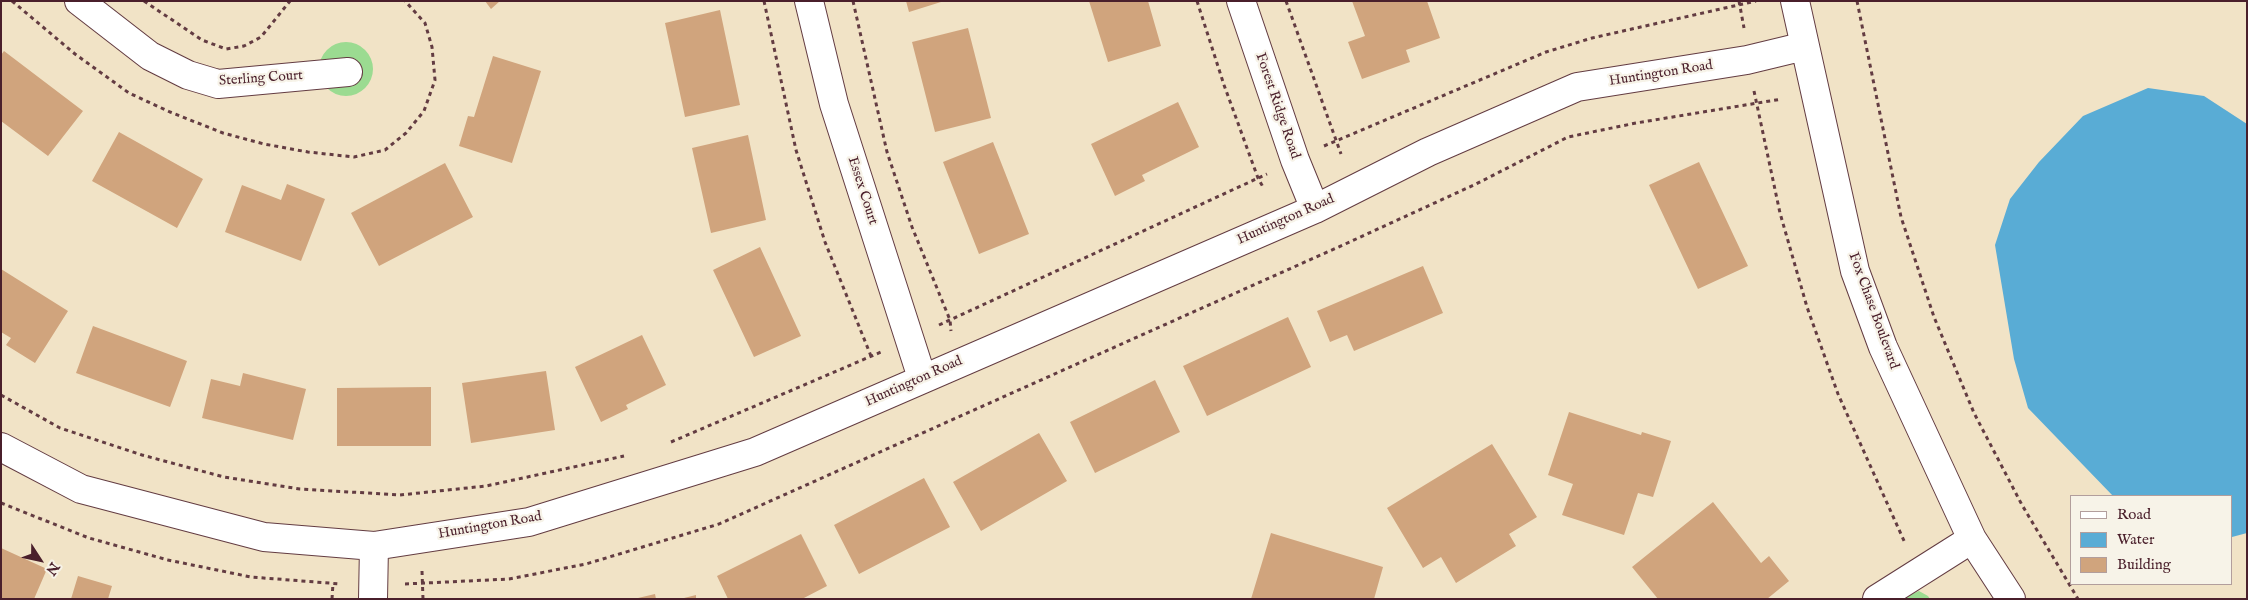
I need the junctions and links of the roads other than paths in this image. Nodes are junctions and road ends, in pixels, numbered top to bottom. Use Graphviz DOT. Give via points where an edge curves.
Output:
graph roads {
  1 [pos="78,1"];
  2 [pos="809,1"];
  3 [pos="1242,1"];
  4 [pos="1795,1"];
  5 [pos="1805,46"];
  6 [pos="348,72"];
  7 [pos="1315,208"];
  8 [pos="922,378"];
  9 [pos="1,447"];
  10 [pos="1972,539"];
  11 [pos="374,546"];
  12 [pos="2006,598"];
  13 [pos="372,599"];
  14 [pos="1877,599"];
  1 -- 6 [label="street, Sterling Court" via="150,56 188,75 218,84"];
  2 -- 8 [label="street, Essex Court" via="834,104"];
  3 -- 7 [label="street, Forest Ridge Road" via="1295,160"];
  4 -- 5 [label="street, Fox Chase Boulevard"];
  5 -- 7 [label="street, Huntington Road" via="1747,60 1577,87 1428,152"];
  5 -- 10 [label="street, Fox Chase Boulevard" via="1855,271 1883,347"];
  7 -- 8 [label="street, Huntington Road"];
  8 -- 11 [label="street, Huntington Road" via="755,452 529,522"];
  9 -- 11 [label="street, Huntington Road" via="81,489 264,537"];
  10 -- 12 [label="street, Fox Chase Boulevard"];
  10 -- 14 [label="street"];
  11 -- 13 [label="street"];
}
